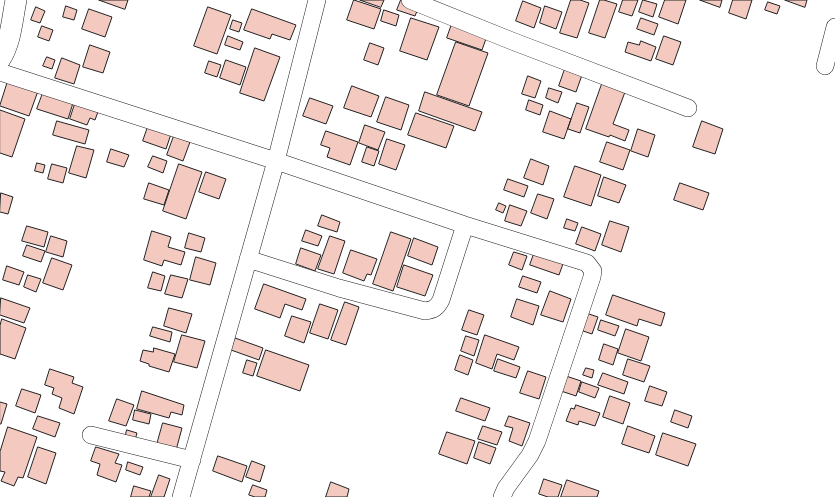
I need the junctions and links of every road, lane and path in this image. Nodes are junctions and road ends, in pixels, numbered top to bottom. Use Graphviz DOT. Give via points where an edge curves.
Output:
graph roads {
  1 [pos="16,0"];
  2 [pos="317,0"];
  3 [pos="410,0"];
  4 [pos="835,27"];
  5 [pos="0,59"];
  6 [pos="825,66"];
  7 [pos="0,72"];
  8 [pos="688,108"];
  9 [pos="276,161"];
  10 [pos="465,225"];
  11 [pos="248,259"];
  12 [pos="91,435"];
  13 [pos="192,460"];
  14 [pos="181,497"];
  15 [pos="502,497"];
  1 -- 5 [label="street" via="8,41"];
  2 -- 9 [label="street"];
  3 -- 8 [label="street" via="512,42"];
  4 -- 6 [label="street"];
  7 -- 9 [label="street"];
  9 -- 10 [label="street"];
  9 -- 11 [label="street"];
  10 -- 11 [label="street" via="441,300 432,310 425,311 339,288"];
  10 -- 15 [label="street" via="587,263 593,271 537,441"];
  11 -- 13 [label="street"];
  12 -- 13 [label="street"];
  13 -- 14 [label="street"];
}
